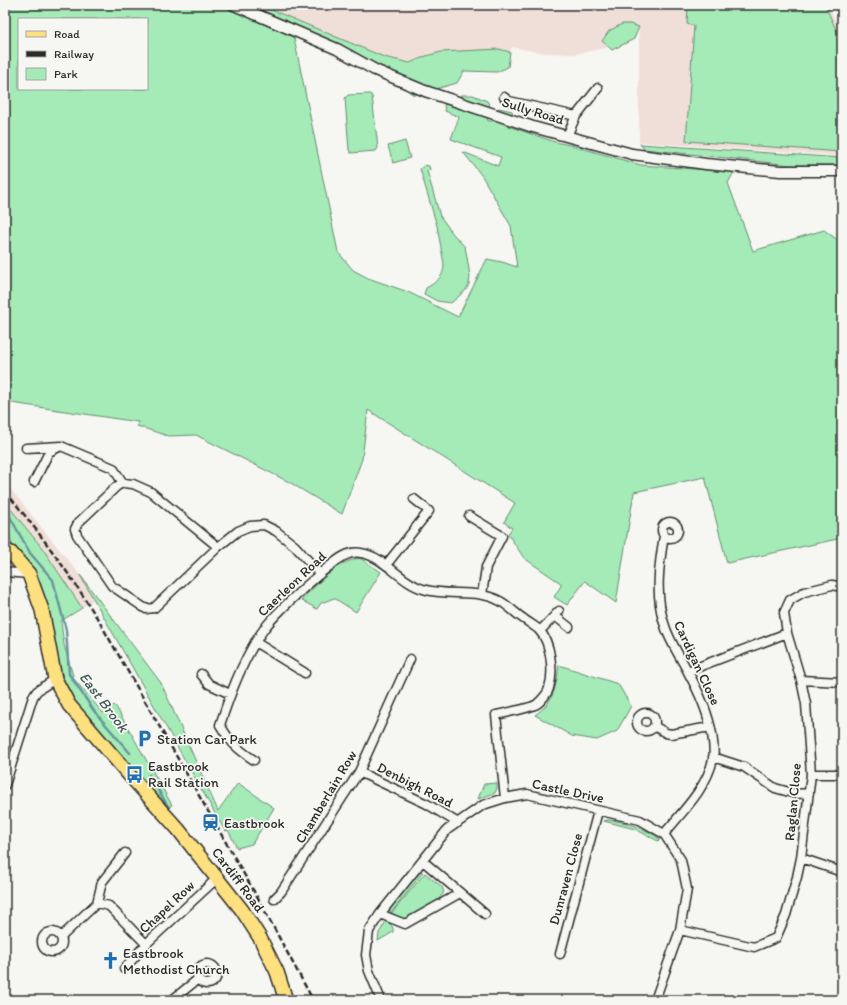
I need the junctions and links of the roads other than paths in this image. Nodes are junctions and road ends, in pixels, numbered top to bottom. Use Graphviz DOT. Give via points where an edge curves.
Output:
graph roads {
  1 [pos="234,5"];
  2 [pos="598,88"];
  3 [pos="504,97"];
  4 [pos="576,116"];
  5 [pos="567,136"];
  6 [pos="842,171"];
  7 [pos="61,446"];
  8 [pos="26,448"];
  9 [pos="34,482"];
  10 [pos="123,483"];
  11 [pos="414,499"];
  12 [pos="469,516"];
  13 [pos="664,536"];
  14 [pos="218,547"];
  15 [pos="5,550"];
  16 [pos="386,565"];
  17 [pos="5,572"];
  18 [pos="29,574"];
  19 [pos="320,574"];
  20 [pos="842,587"];
  21 [pos="482,594"];
  22 [pos="569,627"];
  23 [pos="540,631"];
  24 [pos="787,633"];
  25 [pos="255,642"];
  26 [pos="410,659"];
  27 [pos="688,671"];
  28 [pos="305,673"];
  29 [pos="201,674"];
  30 [pos="55,679"];
  31 [pos="801,680"];
  32 [pos="842,682"];
  33 [pos="230,694"];
  34 [pos="654,726"];
  35 [pos="710,727"];
  36 [pos="714,758"];
  37 [pos="254,760"];
  38 [pos="359,772"];
  39 [pos="811,774"];
  40 [pos="842,774"];
  41 [pos="5,785"];
  42 [pos="809,793"];
  43 [pos="505,798"];
  44 [pos="598,811"];
  45 [pos="458,822"];
  46 [pos="664,834"];
  47 [pos="125,854"];
  48 [pos="800,858"];
  49 [pos="422,861"];
  50 [pos="842,872"];
  51 [pos="212,883"];
  52 [pos="460,893"];
  53 [pos="274,899"];
  54 [pos="97,903"];
  55 [pos="380,914"];
  56 [pos="485,914"];
  57 [pos="680,930"];
  58 [pos="61,937"];
  59 [pos="146,944"];
  60 [pos="560,954"];
  61 [pos="124,969"];
  62 [pos="198,979"];
  63 [pos="172,1000"];
  64 [pos="286,1000"];
  65 [pos="381,1000"];
  66 [pos="655,1000"];
  1 -- 5 [label="street, Sully Road" via="338,49 375,70 425,91"];
  2 -- 4 [label="street"];
  3 -- 4 [label="street" via="509,101"];
  4 -- 5 [label="street"];
  5 -- 6 [label="street, Sully Road" via="632,154 706,164 780,171"];
  7 -- 8 [label="street"];
  7 -- 9 [label="street" via="49,452"];
  7 -- 10 [label="street" via="113,468"];
  10 -- 14 [label="street" via="133,484 151,492"];
  10 -- 14 [label="street" via="78,523 75,529 77,536 112,586 138,604 146,609 154,608"];
  11 -- 16 [label="street" via="429,511"];
  12 -- 21 [label="street" via="502,536 486,567"];
  13 -- 27 [label="street, Cardigan Close" via="660,607 671,641"];
  14 -- 19 [label="street" via="238,531 264,525 295,546"];
  15 -- 18 [label="main road, Cardiff Road" via="11,553"];
  16 -- 19 [label="street, Caerleon Road" via="360,552 351,553 337,560"];
  16 -- 21 [label="street, Caerleon Road" via="422,589"];
  17 -- 18 [label="street"];
  18 -- 30 [label="main road, Cardiff Road" via="42,610"];
  19 -- 25 [label="street, Caerleon Road" via="264,628"];
  20 -- 24 [label="street, Raglan Close" via="832,585 804,592 790,600 784,612"];
  21 -- 23 [label="street, Caerleon Road" via="500,601"];
  22 -- 23 [label="street" via="557,613"];
  23 -- 43 [label="street, Caerleon Road" via="548,648 552,667 549,689 536,705 496,715"];
  24 -- 27 [label="street"];
  24 -- 31 [label="street, Raglan Close"];
  25 -- 28 [label="street"];
  25 -- 33 [label="street, Caerleon Road"];
  26 -- 38 [label="street, Chamberlain Row"];
  27 -- 35 [label="street, Cardigan Close" via="703,703"];
  29 -- 33 [label="street" via="210,684"];
  30 -- 41 [label="street" via="37,691 33,697"];
  30 -- 64 [label="main road, Cardiff Road" via="69,705 178,829 242,910 277,972"];
  31 -- 32 [label="street"];
  31 -- 39 [label="street, Raglan Close" via="806,704"];
  33 -- 37 [label="street, Caerleon Road" via="220,725 230,741"];
  34 -- 35 [label="street" via="671,734"];
  35 -- 36 [label="street, Cardigan Close"];
  36 -- 42 [label="street" via="744,767 775,788 796,794"];
  36 -- 46 [label="street, Cardigan Close" via="699,790"];
  38 -- 45 [label="street, Denbigh Road" via="427,804"];
  38 -- 53 [label="street, Chamberlain Row"];
  39 -- 40 [label="street"];
  39 -- 42 [label="street, Raglan Close"];
  42 -- 48 [label="street, Raglan Close"];
  43 -- 44 [label="street, Castle Drive" via="527,794"];
  43 -- 45 [label="street, Castle Drive" via="483,805"];
  44 -- 46 [label="street, Castle Drive" via="640,820"];
  44 -- 60 [label="street, Dunraven Close"];
  45 -- 49 [label="street, Castle Drive" via="447,830"];
  46 -- 57 [label="street, Castle Drive" via="681,860 687,889"];
  47 -- 54 [label="street" via="102,882"];
  48 -- 50 [label="street"];
  48 -- 57 [label="street, Raglan Close" via="786,915 776,938 754,947"];
  49 -- 52 [label="street"];
  49 -- 55 [label="street, Castle Drive"];
  51 -- 59 [label="street, Chapel Row"];
  52 -- 55 [label="street" via="406,924"];
  52 -- 56 [label="street"];
  54 -- 58 [label="street"];
  54 -- 59 [label="street" via="109,906"];
  55 -- 65 [label="street, Castle Drive" via="368,931 366,955 368,971"];
  57 -- 66 [label="street, Castle Drive"];
  59 -- 61 [label="street, Chapel Row"];
  62 -- 63 [label="street"];
}
